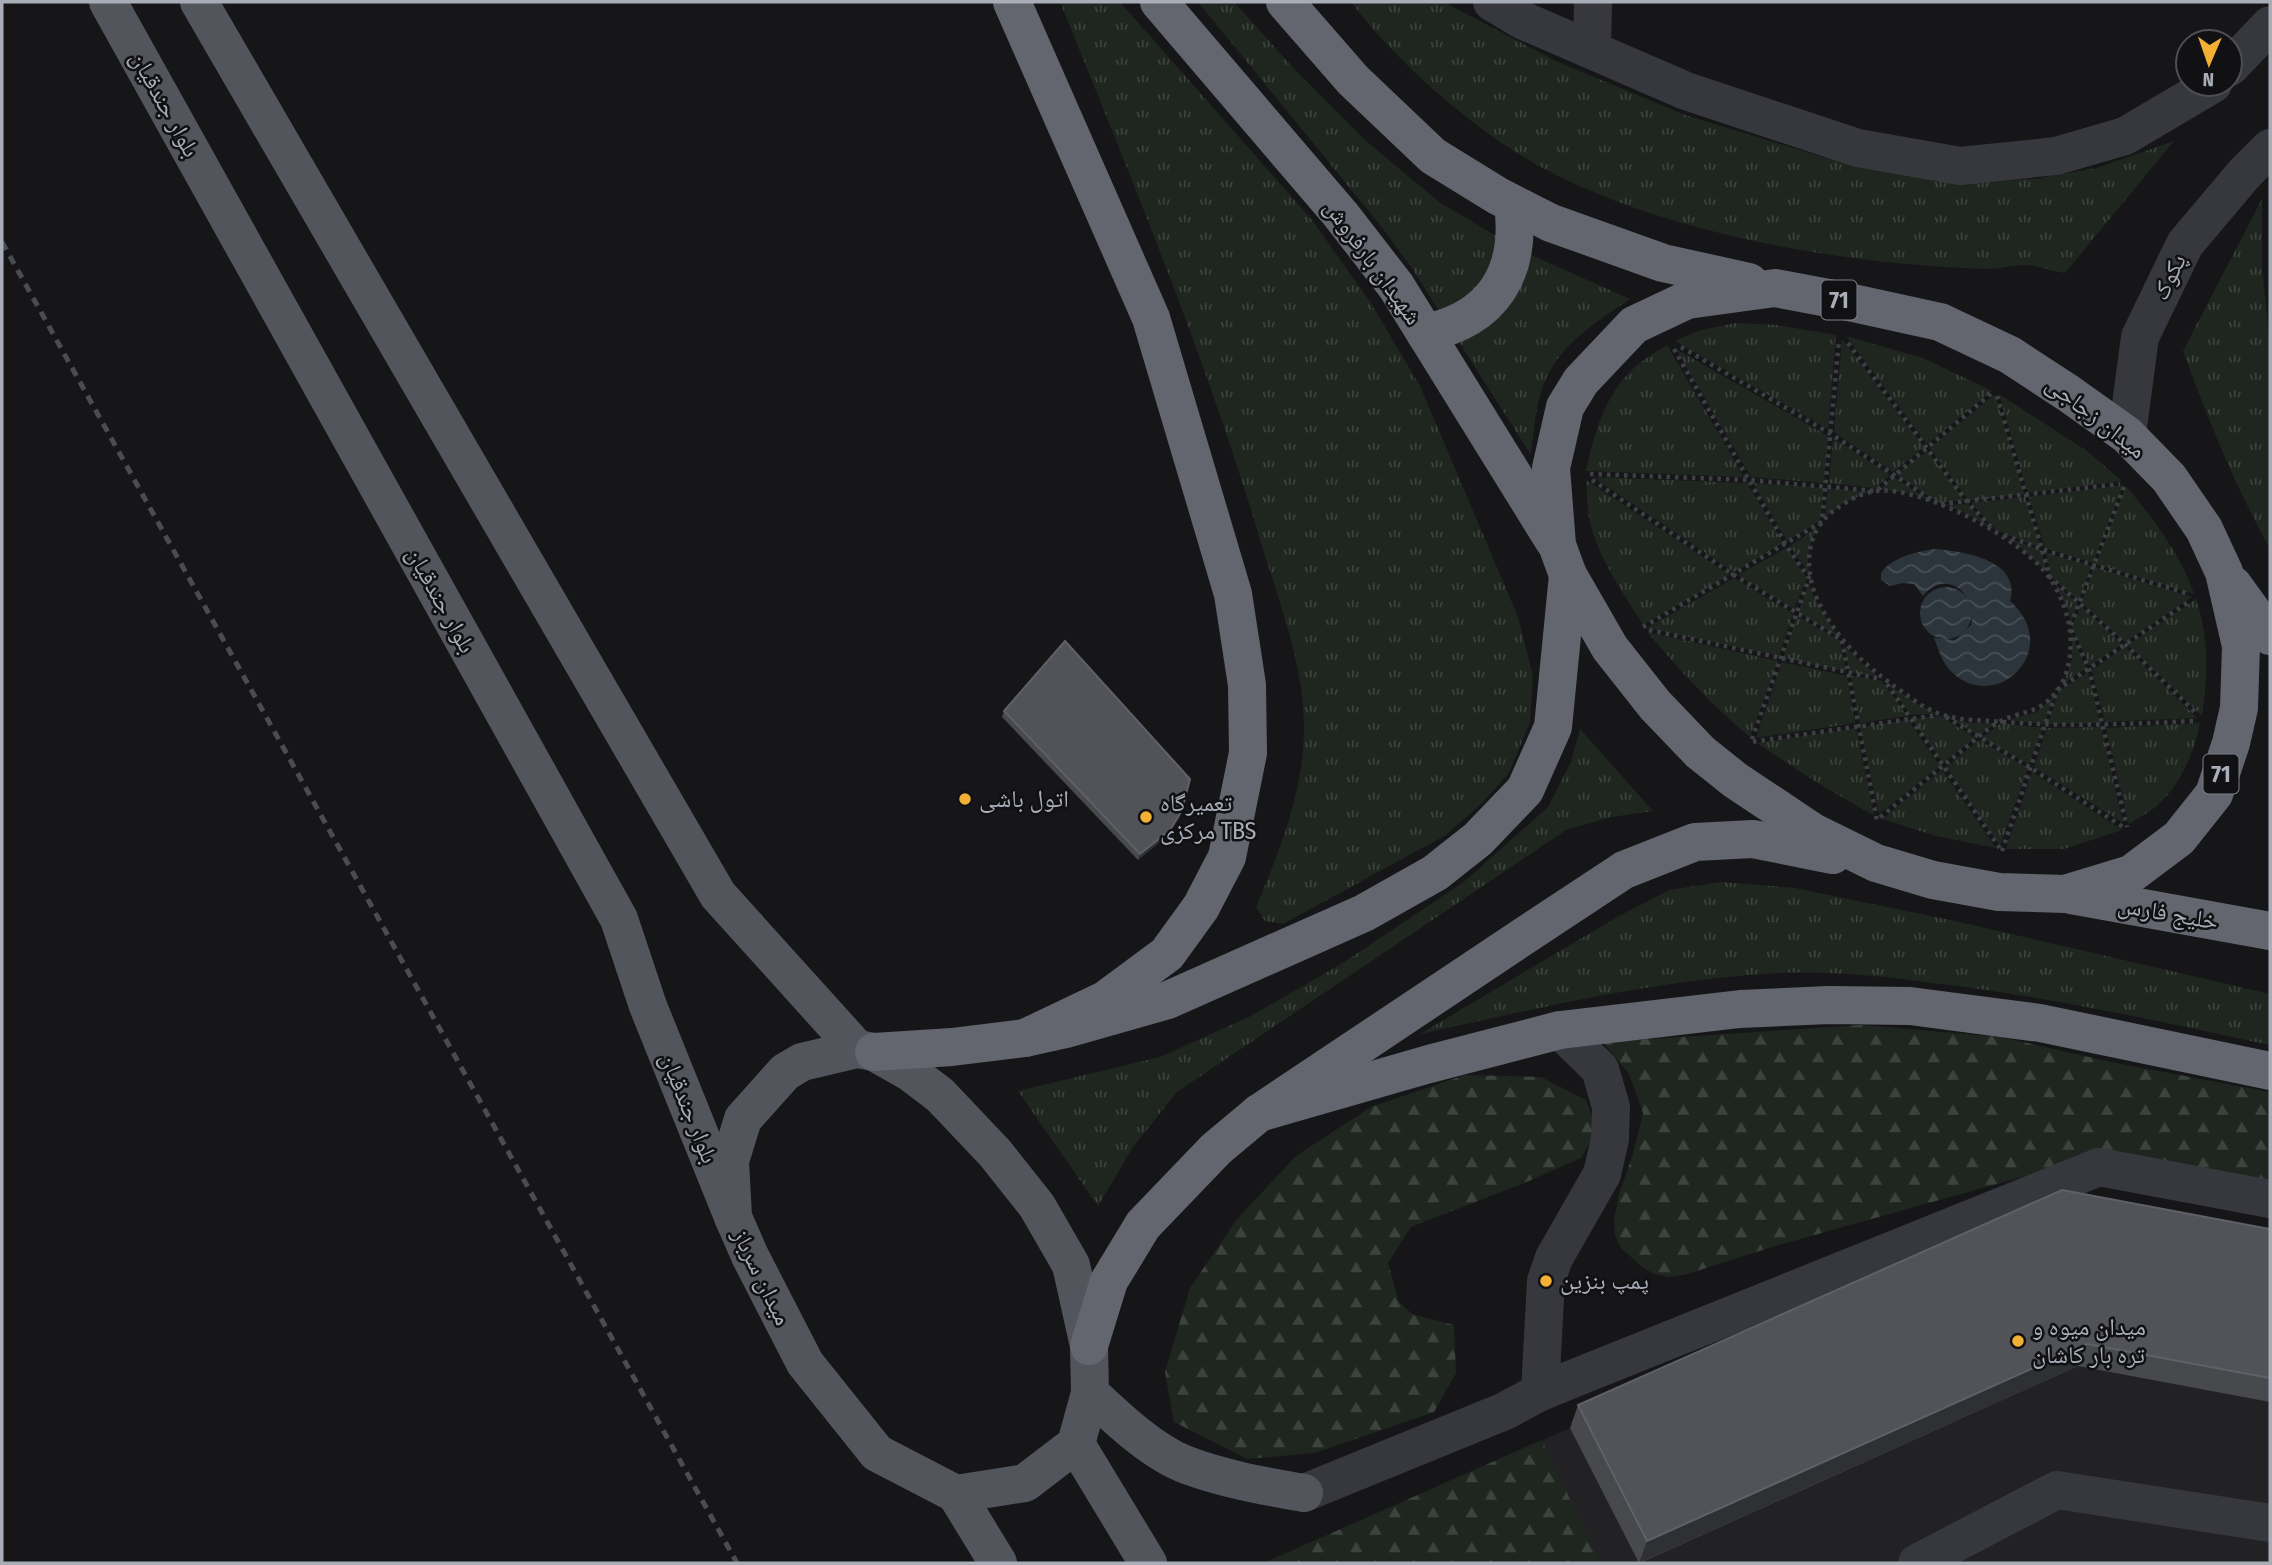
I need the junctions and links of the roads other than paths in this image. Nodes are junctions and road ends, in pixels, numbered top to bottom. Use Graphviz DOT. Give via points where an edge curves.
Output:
graph roads {
  1 [pos="108,2"];
  2 [pos="199,2"];
  3 [pos="1012,2"];
  4 [pos="1159,2"];
  5 [pos="1285,2"];
  6 [pos="1492,2"];
  7 [pos="1593,2"];
  8 [pos="2270,25"];
  9 [pos="1592,50"];
  10 [pos="2244,52"];
  11 [pos="2189,98"];
  12 [pos="2270,148"];
  13 [pos="1513,204"];
  14 [pos="1775,288"];
  15 [pos="1426,333"];
  16 [pos="2127,435"];
  17 [pos="1562,560"];
  18 [pos="2205,585"];
  19 [pos="2270,636"];
  20 [pos="1876,863"];
  21 [pos="2065,894"];
  22 [pos="2270,931"];
  23 [pos="1560,1030"];
  24 [pos="1025,1038"];
  25 [pos="866,1051"];
  26 [pos="2270,1071"];
  27 [pos="1259,1113"];
  28 [pos="2270,1199"];
  29 [pos="733,1217"];
  30 [pos="1089,1346"];
  31 [pos="1540,1392"];
  32 [pos="1090,1394"];
  33 [pos="1076,1444"];
  34 [pos="1304,1493"];
  35 [pos="956,1494"];
  36 [pos="2270,1523"];
  37 [pos="998,1563"];
  38 [pos="1147,1563"];
  39 [pos="1917,1563"];
  1 -- 29 [label="main road, بلوار جندقیان" via="619,919 648,1006"];
  2 -- 25 [label="main road" via="718,895"];
  3 -- 24 [label="highway" via="1151,318 1233,594 1248,698 1248,753 1227,857 1201,907 1167,954 1105,1000"];
  4 -- 15 [label="highway, شهیدان بارفروش / 71" via="1341,215"];
  5 -- 13 [label="highway, 71" via="1353,80 1433,156"];
  6 -- 9 [label="street"];
  7 -- 9 [label="street"];
  8 -- 10 [label="street"];
  9 -- 11 [label="street" via="1686,91 1858,148 1959,166 2056,156 2125,136"];
  12 -- 16 [label="street, پکوک" via="2185,244 2140,337"];
  13 -- 14 [label="highway, 71" via="1551,223 1663,264"];
  13 -- 15 [label="highway" via="1514,252 1507,275 1479,310 1445,329"];
  14 -- 16 [label="highway, میدان زجاجی / 71" via="1940,322 2010,355"];
  14 -- 17 [label="highway, میدان زجاجی / 71" via="1687,300 1634,325 1581,381 1565,407 1551,468"];
  15 -- 17 [label="highway, شهیدان بارفروش / 71"];
  16 -- 18 [label="highway, میدان زجاجی / 71" via="2169,478 2204,529"];
  17 -- 20 [label="highway, میدان زجاجی / 71" via="1610,648 1700,752 1778,811"];
  17 -- 24 [label="highway" via="1553,727 1525,790 1478,839 1434,873 1364,913 1270,956 1168,1000"];
  18 -- 19 [label="highway, 71"];
  18 -- 21 [label="highway, میدان زجاجی / 71" via="2241,646 2239,708 2214,794 2179,838 2131,874"];
  20 -- 21 [label="highway, میدان زجاجی / 71" via="1998,892"];
  20 -- 27 [label="highway" via="1753,839 1695,842 1624,870"];
  21 -- 22 [label="highway, خلیج فارس / 71"];
  23 -- 26 [label="highway" via="1740,1009 1910,1006 2040,1023"];
  23 -- 27 [label="highway"];
  23 -- 31 [label="street" via="1600,1069 1611,1107 1611,1139 1602,1174 1554,1258 1546,1281"];
  24 -- 25 [label="highway"];
  25 -- 29 [label="main road, میدان سرباز" via="802,1062 785,1072 743,1119 730,1161"];
  25 -- 30 [label="main road" via="911,1073 940,1096 995,1153 1037,1206 1071,1265"];
  27 -- 30 [label="highway" via="1216,1149 1143,1225 1109,1281"];
  28 -- 31 [label="street" via="2099,1167"];
  29 -- 35 [label="main road, میدان سرباز" via="805,1363 838,1407 877,1453"];
  30 -- 32 [label="main road"];
  31 -- 34 [label="street" via="1505,1411"];
  32 -- 33 [label="main road"];
  32 -- 34 [label="main road" via="1130,1430 1182,1463 1247,1483"];
  33 -- 35 [label="main road" via="1025,1483"];
  33 -- 38 [label="main road"];
  35 -- 37 [label="main road"];
  36 -- 39 [label="street" via="2057,1489"];
}
